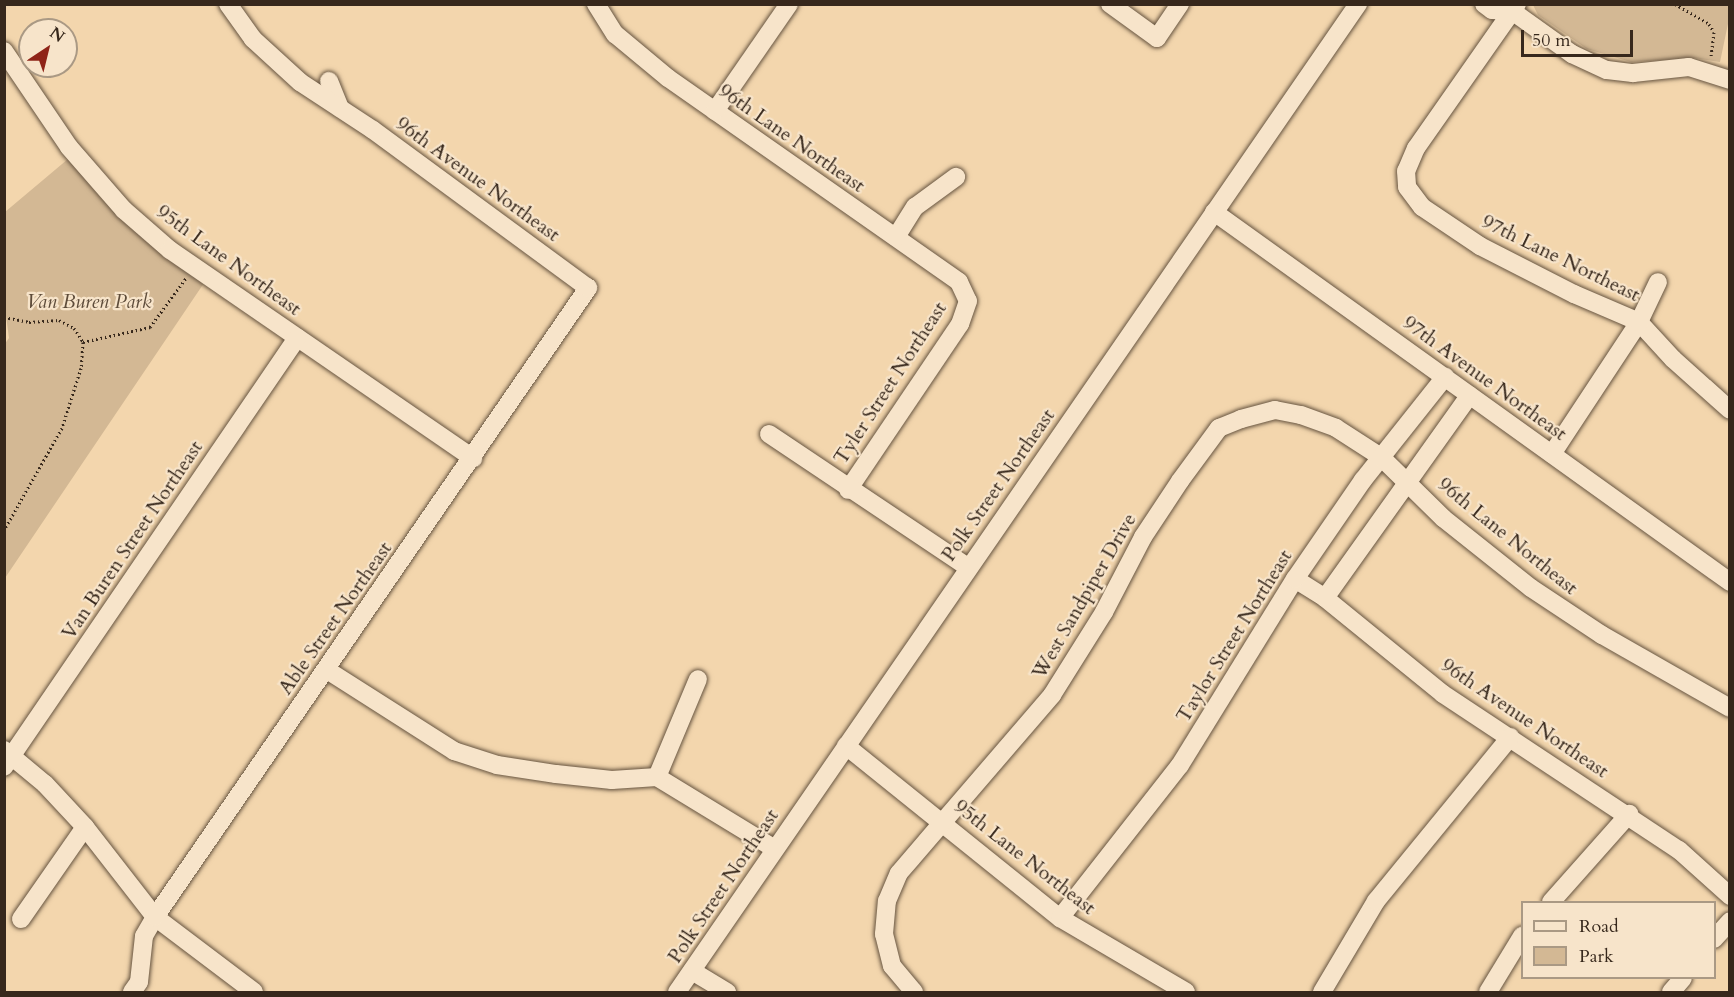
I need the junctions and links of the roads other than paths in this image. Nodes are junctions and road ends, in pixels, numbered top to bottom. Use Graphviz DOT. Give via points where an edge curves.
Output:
graph roads {
  1 [pos="228,4"];
  2 [pos="596,4"];
  3 [pos="789,4"];
  4 [pos="1110,4"];
  5 [pos="1180,4"];
  6 [pos="1358,4"];
  7 [pos="1484,4"];
  8 [pos="1513,7"];
  9 [pos="4,51"];
  10 [pos="1730,80"];
  11 [pos="329,81"];
  12 [pos="340,108"];
  13 [pos="715,111"];
  14 [pos="956,177"];
  15 [pos="1214,212"];
  16 [pos="896,237"];
  17 [pos="1658,282"];
  18 [pos="588,288"];
  19 [pos="968,301"];
  20 [pos="1639,322"];
  21 [pos="297,338"];
  22 [pos="1445,377"];
  23 [pos="1470,395"];
  24 [pos="1730,410"];
  25 [pos="1259,414"];
  26 [pos="769,434"];
  27 [pos="1552,454"];
  28 [pos="1381,457"];
  29 [pos="473,458"];
  30 [pos="1406,480"];
  31 [pos="848,490"];
  32 [pos="968,567"];
  33 [pos="1295,579"];
  34 [pos="1730,582"];
  35 [pos="1325,598"];
  36 [pos="327,670"];
  37 [pos="698,679"];
  38 [pos="1730,708"];
  39 [pos="1510,737"];
  40 [pos="846,746"];
  41 [pos="7,757"];
  42 [pos="657,777"];
  43 [pos="1629,814"];
  44 [pos="942,822"];
  45 [pos="85,827"];
  46 [pos="775,849"];
  47 [pos="1730,896"];
  48 [pos="1553,901"];
  49 [pos="155,917"];
  50 [pos="1060,918"];
  51 [pos="21,919"];
  52 [pos="1730,921"];
  53 [pos="1716,937"];
  54 [pos="1521,938"];
  55 [pos="692,970"];
  56 [pos="1682,979"];
  57 [pos="140,989"];
  58 [pos="254,993"];
  59 [pos="677,993"];
  60 [pos="727,993"];
  61 [pos="914,993"];
  62 [pos="1186,993"];
  63 [pos="1322,993"];
  64 [pos="1488,993"];
  65 [pos="1671,993"];
  1 -- 12 [label="street, 96th Avenue Northeast" via="253,39 300,82"];
  2 -- 13 [label="street, 96th Lane Northeast" via="615,34"];
  3 -- 13 [label="street"];
  4 -- 5 [label="street" via="1157,38"];
  6 -- 15 [label="street, Polk Street Northeast"];
  7 -- 8 [label="street" via="1492,10"];
  8 -- 10 [label="street" via="1572,54 1607,70 1633,73 1689,67"];
  8 -- 20 [label="street, 97th Lane Northeast" via="1416,148 1406,171 1407,187 1422,207 1480,246"];
  9 -- 21 [label="street, 95th Lane Northeast" via="69,147 124,210 194,267"];
  11 -- 12 [label="street"];
  12 -- 18 [label="street, 96th Avenue Northeast"];
  13 -- 16 [label="street, 96th Lane Northeast"];
  14 -- 16 [label="street" via="915,207"];
  15 -- 22 [label="street, 97th Avenue Northeast"];
  15 -- 32 [label="street, Polk Street Northeast"];
  16 -- 19 [label="street, 96th Lane Northeast" via="959,282"];
  17 -- 20 [label="street"];
  18 -- 29 [label="street, Able Street Northeast"];
  19 -- 31 [label="street, Tyler Street Northeast" via="960,324"];
  20 -- 24 [label="street, 97th Lane Northeast"];
  20 -- 27 [label="street"];
  21 -- 29 [label="street, 95th Lane Northeast"];
  21 -- 41 [label="street, Van Buren Street Northeast"];
  22 -- 23 [label="street, 97th Avenue Northeast"];
  22 -- 28 [label="street, Taylor Street Northeast"];
  23 -- 27 [label="street, 97th Avenue Northeast"];
  23 -- 30 [label="street"];
  25 -- 28 [label="street, 96th Lane Northeast" via="1275,410 1301,415 1336,428"];
  25 -- 44 [label="street, West Sandpiper Drive" via="1219,429 1143,537 1104,612 1052,695"];
  26 -- 31 [label="street"];
  27 -- 34 [label="street, 97th Avenue Northeast"];
  28 -- 30 [label="street, 96th Lane Northeast"];
  28 -- 33 [label="street, Taylor Street Northeast"];
  29 -- 36 [label="street, Able Street Northeast"];
  30 -- 35 [label="street"];
  30 -- 38 [label="street, 96th Lane Northeast" via="1443,518 1531,588 1602,635"];
  31 -- 32 [label="street"];
  32 -- 40 [label="street, Polk Street Northeast"];
  33 -- 35 [label="street, 96th Avenue Northeast"];
  33 -- 50 [label="street, Taylor Street Northeast" via="1180,765"];
  35 -- 39 [label="street, 96th Avenue Northeast" via="1443,694"];
  36 -- 42 [label="street" via="454,751 475,758 612,780"];
  36 -- 49 [label="street, Able Street Northeast"];
  37 -- 42 [label="street"];
  39 -- 43 [label="street, 96th Avenue Northeast"];
  39 -- 63 [label="street" via="1376,901"];
  40 -- 44 [label="street, 95th Lane Northeast"];
  40 -- 46 [label="street, Polk Street Northeast"];
  41 -- 45 [label="street"];
  42 -- 46 [label="street"];
  43 -- 47 [label="street, 96th Avenue Northeast" via="1679,850"];
  43 -- 48 [label="street"];
  44 -- 50 [label="street, 95th Lane Northeast"];
  44 -- 61 [label="street, West Sandpiper Drive" via="899,873 887,901 884,934 891,966"];
  45 -- 49 [label="street"];
  45 -- 51 [label="street"];
  46 -- 55 [label="street, Polk Street Northeast"];
  49 -- 57 [label="street, Able Street Northeast" via="144,936"];
  49 -- 58 [label="street"];
  50 -- 62 [label="street, 95th Lane Northeast"];
  52 -- 53 [label="street"];
  54 -- 64 [label="street"];
  55 -- 59 [label="street, Polk Street Northeast"];
  55 -- 60 [label="street"];
  56 -- 65 [label="street"];
}
